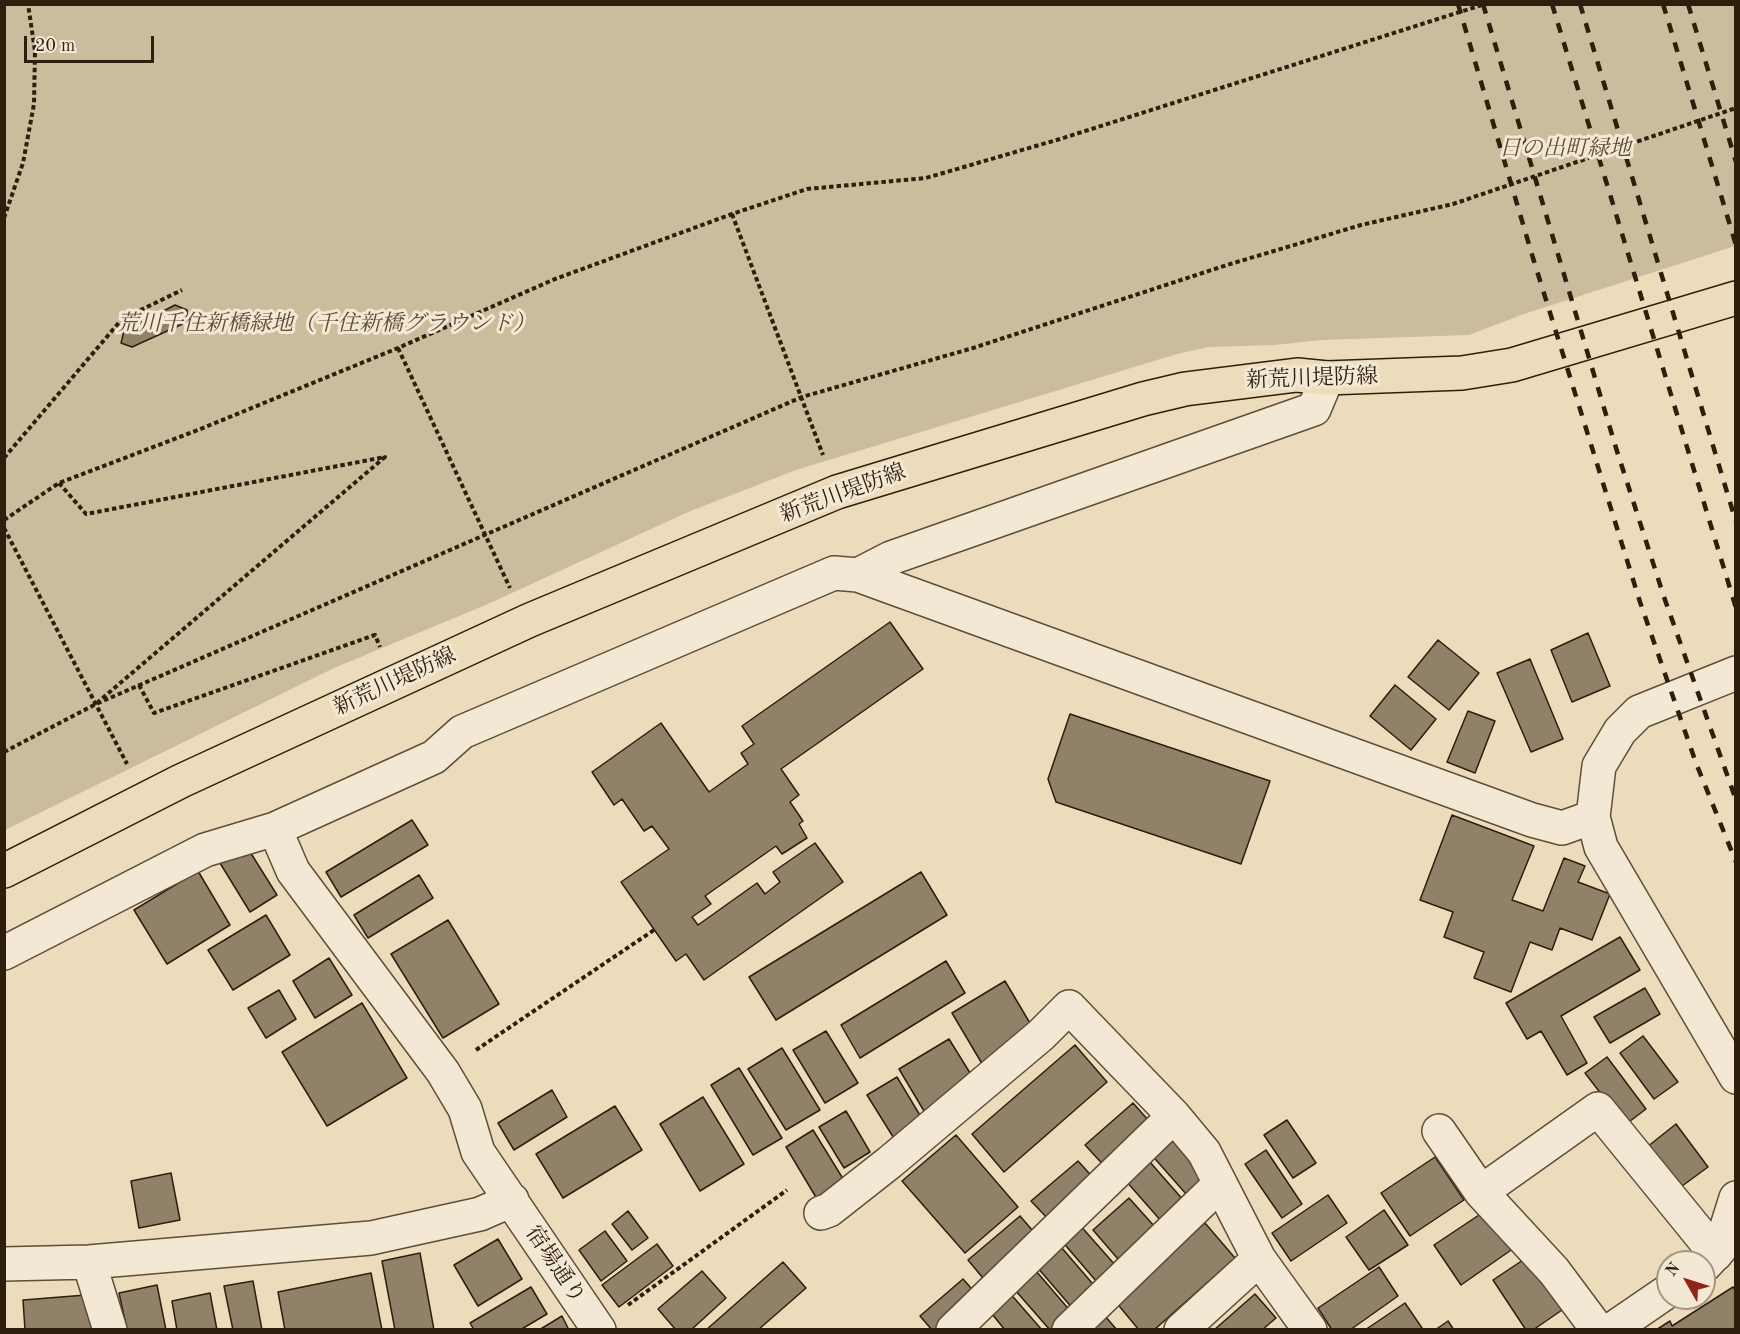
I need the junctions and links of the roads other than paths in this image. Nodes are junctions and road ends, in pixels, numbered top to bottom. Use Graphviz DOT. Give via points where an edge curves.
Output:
graph roads {
  1 [pos="1736,298"];
  2 [pos="1327,378"];
  3 [pos="858,575"];
  4 [pos="1736,673"];
  5 [pos="1593,817"];
  6 [pos="275,829"];
  7 [pos="4,871"];
  8 [pos="4,953"];
  9 [pos="1736,1077"];
  10 [pos="1174,1116"];
  11 [pos="1439,1131"];
  12 [pos="1220,1185"];
  13 [pos="1481,1192"];
  14 [pos="1736,1198"];
  15 [pos="512,1200"];
  16 [pos="821,1213"];
  17 [pos="1703,1250"];
  18 [pos="1716,1253"];
  19 [pos="1259,1259"];
  20 [pos="5,1261"];
  21 [pos="89,1262"];
  22 [pos="1656,1299"];
  23 [pos="598,1328"];
  24 [pos="110,1329"];
  25 [pos="953,1329"];
  26 [pos="1069,1329"];
  27 [pos="1181,1329"];
  28 [pos="1310,1329"];
  29 [pos="1598,1329"];
  30 [pos="1611,1329"];
  1 -- 2 [label="main road, 新荒川堤防線" via="1512,366 1462,373"];
  2 -- 3 [label="street" via="1314,409 891,558"];
  2 -- 7 [label="main road, 新荒川堤防線" via="1297,375 1185,389 837,492 530,620 181,781"];
  3 -- 5 [label="street" via="1532,820 1562,828"];
  3 -- 6 [label="street" via="834,573 462,732 434,757"];
  4 -- 5 [label="street" via="1639,712 1620,731 1599,765"];
  5 -- 9 [label="street" via="1601,847"];
  6 -- 8 [label="street" via="205,850"];
  6 -- 15 [label="street, 宿場通り" via="292,871 443,1072 465,1109 478,1152"];
  10 -- 12 [label="street" via="1204,1152"];
  10 -- 16 [label="street" via="1069,1007 890,1162"];
  10 -- 25 [label="street"];
  11 -- 13 [label="street"];
  12 -- 19 [label="street"];
  12 -- 26 [label="street"];
  13 -- 17 [label="street" via="1598,1109"];
  13 -- 29 [label="street" via="1554,1271"];
  14 -- 18 [label="street"];
  15 -- 21 [label="street" via="480,1214 371,1238"];
  15 -- 23 [label="street, 宿場通り"];
  19 -- 27 [label="street"];
  19 -- 28 [label="street"];
  20 -- 21 [label="street"];
  21 -- 24 [label="street"];
  22 -- 30 [label="street"];
}
